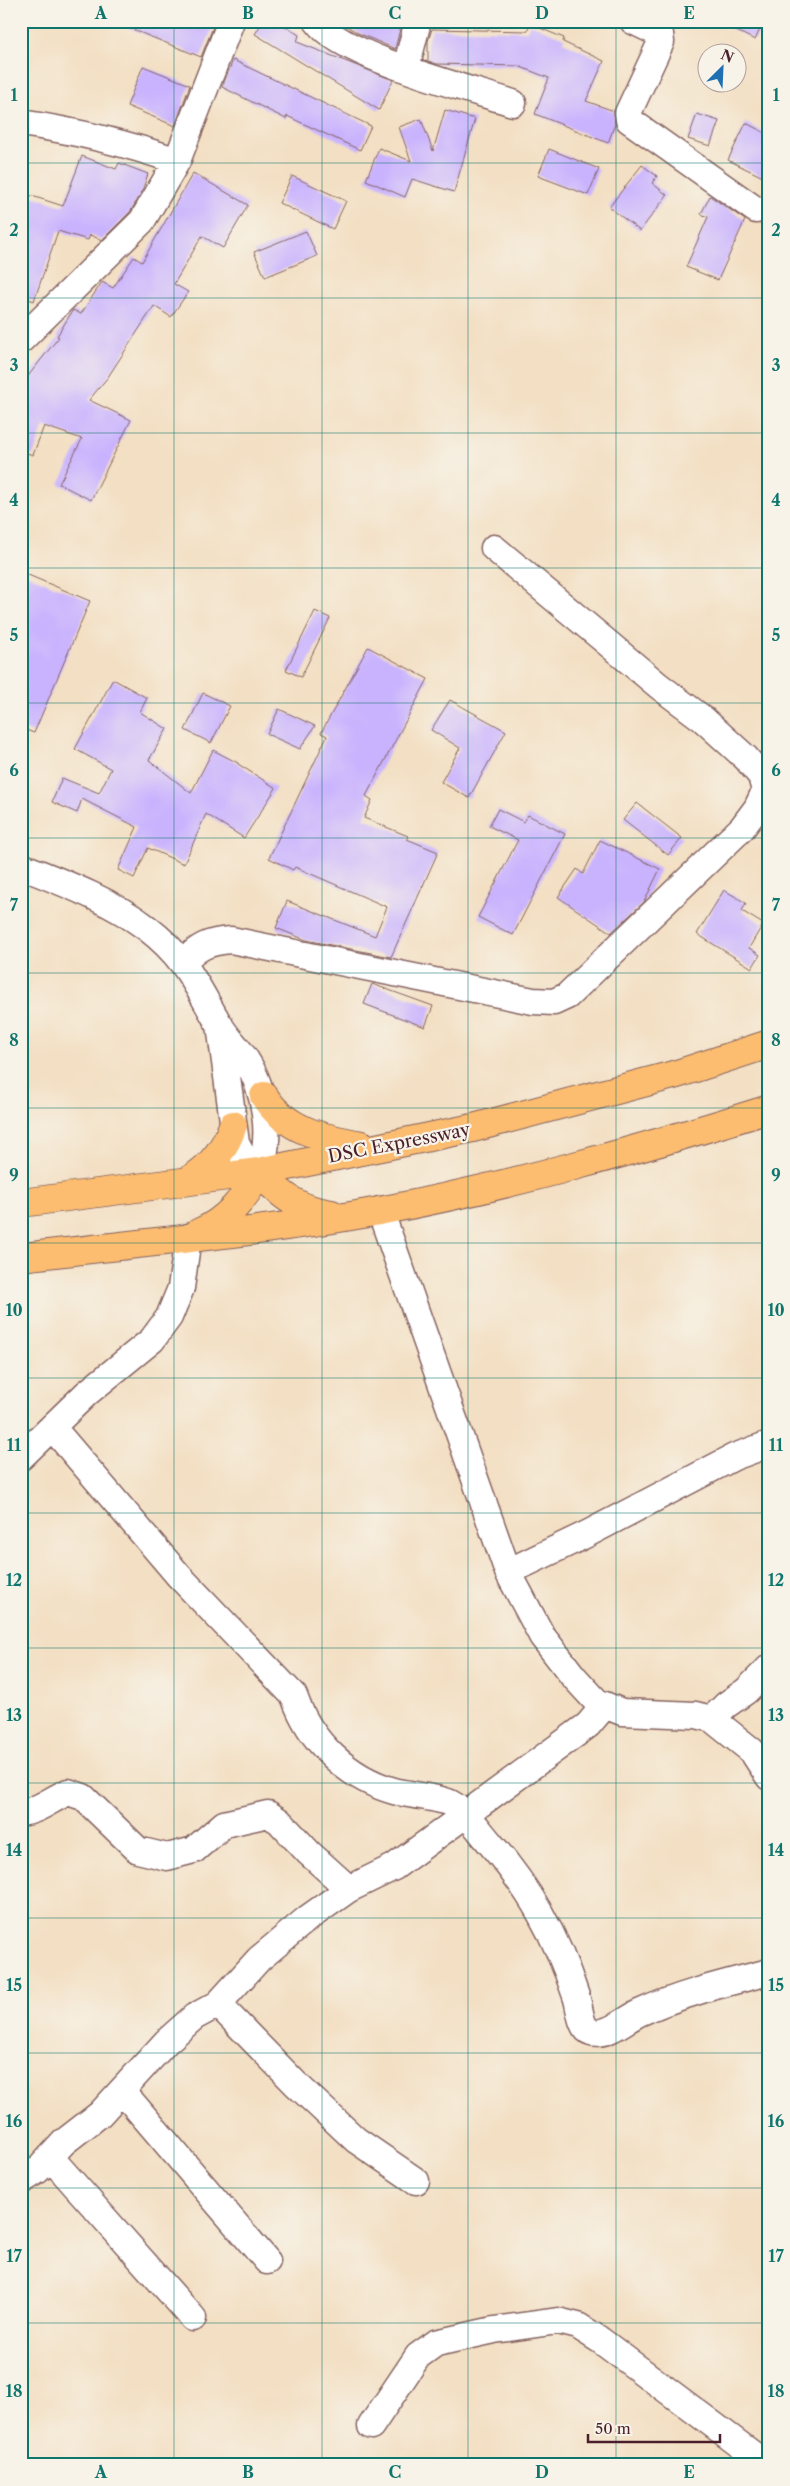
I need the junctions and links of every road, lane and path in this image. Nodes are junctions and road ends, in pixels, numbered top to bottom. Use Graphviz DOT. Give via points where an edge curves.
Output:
graph roads {
  1 [pos="231,21"];
  2 [pos="317,21"];
  3 [pos="418,21"];
  4 [pos="633,21"];
  5 [pos="406,68"];
  6 [pos="513,102"];
  7 [pos="21,122"];
  8 [pos="177,161"];
  9 [pos="756,210"];
  10 [pos="21,340"];
  11 [pos="494,548"];
  12 [pos="21,866"];
  13 [pos="183,962"];
  14 [pos="220,1025"];
  15 [pos="769,1044"];
  16 [pos="264,1096"];
  17 [pos="769,1110"];
  18 [pos="233,1125"];
  19 [pos="373,1148"];
  20 [pos="259,1172"];
  21 [pos="184,1183"];
  22 [pos="21,1203"];
  23 [pos="380,1210"];
  24 [pos="348,1216"];
  25 [pos="188,1237"];
  26 [pos="21,1257"];
  27 [pos="52,1427"];
  28 [pos="769,1444"];
  29 [pos="21,1456"];
  30 [pos="508,1572"];
  31 [pos="769,1668"];
  32 [pos="606,1705"];
  33 [pos="712,1719"];
  34 [pos="769,1777"];
  35 [pos="21,1813"];
  36 [pos="467,1816"];
  37 [pos="348,1889"];
  38 [pos="769,1972"];
  39 [pos="218,2004"];
  40 [pos="123,2092"];
  41 [pos="50,2158"];
  42 [pos="21,2181"];
  43 [pos="416,2181"];
  44 [pos="267,2261"];
  45 [pos="193,2318"];
  46 [pos="371,2426"];
  47 [pos="767,2465"];
  1 -- 8 [label="street"];
  2 -- 5 [label="street" via="323,31 348,46"];
  3 -- 5 [label="street"];
  4 -- 9 [label="street" via="660,34 661,42 628,113 629,120"];
  5 -- 6 [label="street"];
  7 -- 8 [label="street" via="133,146"];
  8 -- 10 [label="street" via="142,221"];
  11 -- 13 [label="street" via="746,758 761,776 765,791 757,808 728,841 567,996 554,1002 533,1001 231,940 211,942"];
  12 -- 13 [label="street" via="114,907 145,927"];
  13 -- 14 [label="street"];
  14 -- 16 [label="street" via="247,1060"];
  14 -- 18 [label="street"];
  15 -- 19 [label="main road, DSC Expressway" via="597,1096 473,1128"];
  16 -- 19 [label="main road" via="272,1109 298,1129"];
  16 -- 20 [label="street" via="265,1157"];
  17 -- 23 [label="main road" via="560,1169"];
  18 -- 20 [label="street" via="236,1143 243,1157"];
  18 -- 21 [label="main road" via="217,1158"];
  19 -- 20 [label="main road, DSC Expressway"];
  20 -- 21 [label="main road, DSC Expressway"];
  20 -- 24 [label="main road" via="291,1201 306,1208"];
  20 -- 25 [label="main road" via="239,1205 206,1230"];
  21 -- 22 [label="main road, DSC Expressway"];
  23 -- 24 [label="main road"];
  23 -- 30 [label="street"];
  24 -- 25 [label="main road"];
  25 -- 26 [label="main road"];
  25 -- 27 [label="street" via="182,1288 169,1316 152,1340 87,1393"];
  27 -- 29 [label="street"];
  27 -- 36 [label="street" via="179,1576 294,1696 300,1713 328,1751 366,1781 394,1791 448,1802"];
  28 -- 30 [label="street" via="734,1456"];
  30 -- 32 [label="street" via="542,1636 597,1702"];
  31 -- 33 [label="street"];
  32 -- 33 [label="street" via="622,1712 696,1714"];
  32 -- 36 [label="street" via="588,1725"];
  33 -- 34 [label="street" via="752,1751"];
  35 -- 37 [label="street" via="34,1811 68,1792 82,1797 138,1850 166,1857 194,1850 224,1824 268,1814"];
  36 -- 37 [label="street" via="394,1867"];
  36 -- 38 [label="street" via="514,1872 540,1911 563,1956 583,2025 590,2032 602,2033 639,2013 721,1984"];
  37 -- 39 [label="street" via="259,1959"];
  39 -- 40 [label="street" via="194,2017 166,2042 133,2076"];
  39 -- 43 [label="street" via="356,2140"];
  40 -- 41 [label="street"];
  40 -- 44 [label="street"];
  41 -- 42 [label="street"];
  41 -- 45 [label="street"];
  46 -- 47 [label="street" via="418,2356 436,2343 494,2330 558,2321 578,2326 600,2340"];
}
